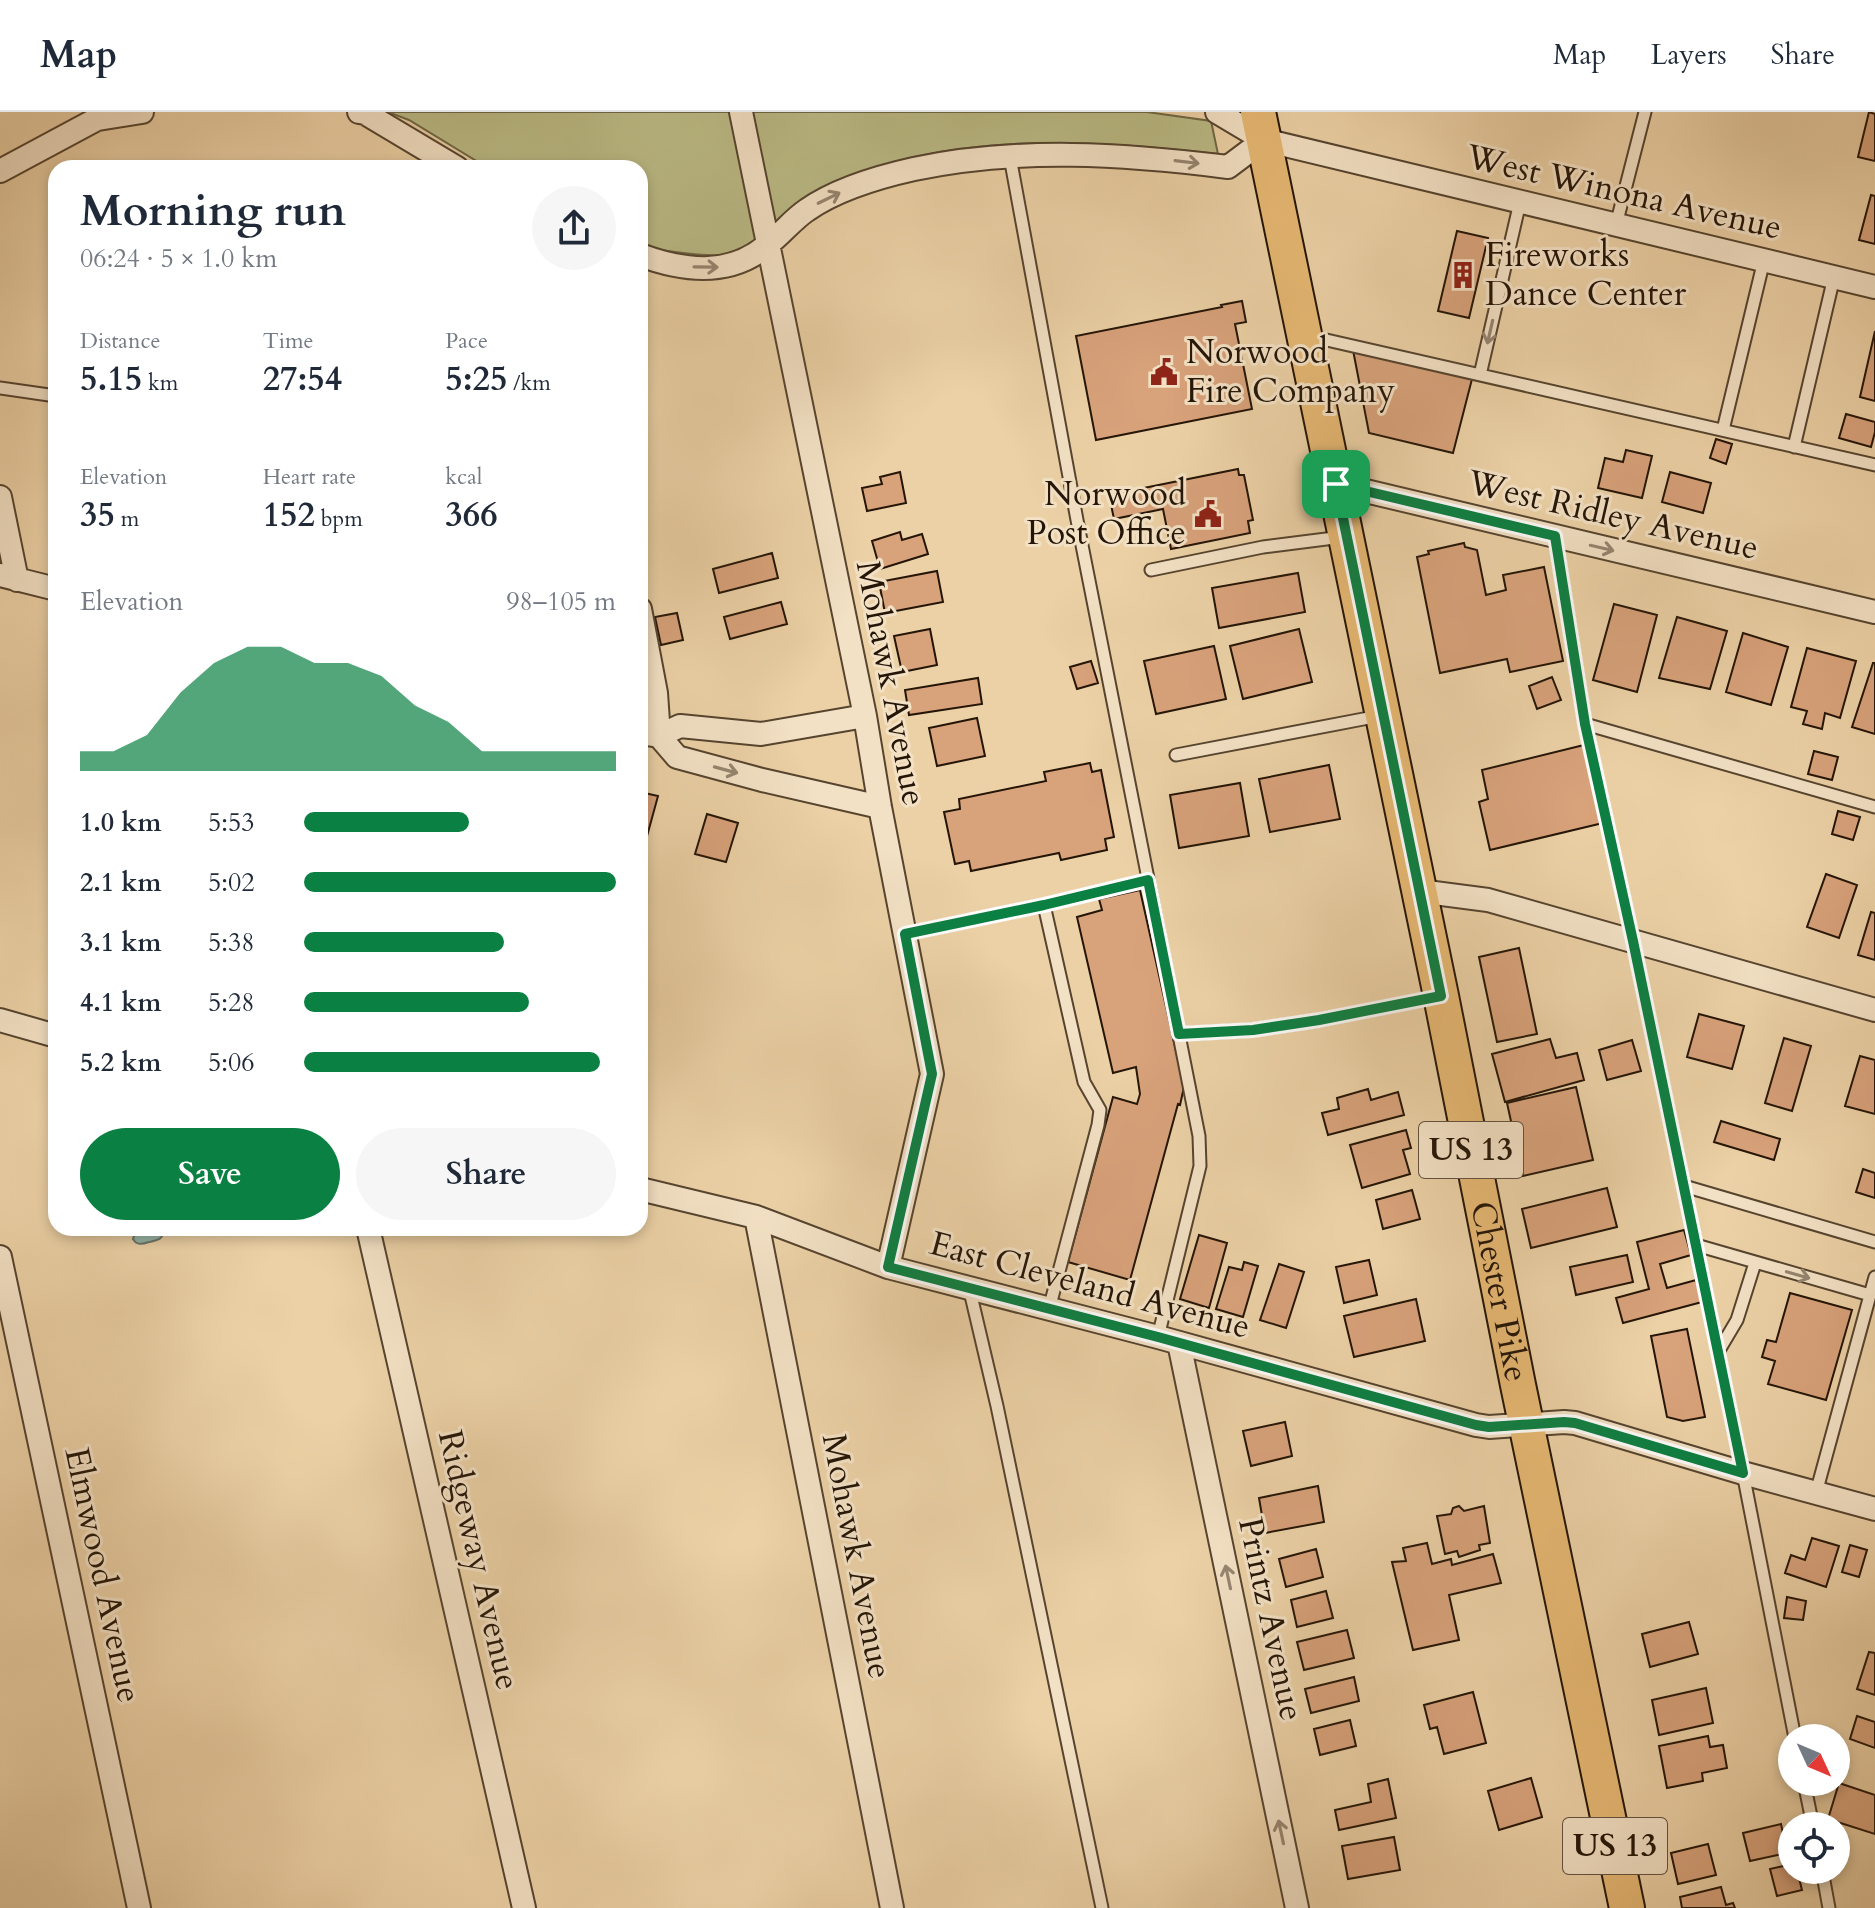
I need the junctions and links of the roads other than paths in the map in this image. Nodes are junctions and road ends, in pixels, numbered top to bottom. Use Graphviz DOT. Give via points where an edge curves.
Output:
graph roads {
  1 [pos="142,112"];
  2 [pos="359,112"];
  3 [pos="741,112"];
  4 [pos="1217,112"];
  5 [pos="1645,112"];
  6 [pos="103,116"];
  7 [pos="1261,126"];
  8 [pos="1010,157"];
  9 [pos="444,160"];
  10 [pos="0,171"];
  11 [pos="1520,202"];
  12 [pos="1616,225"];
  13 [pos="768,245"];
  14 [pos="648,257"];
  15 [pos="1764,260"];
  16 [pos="1834,277"];
  17 [pos="1875,287"];
  18 [pos="1304,335"];
  19 [pos="1480,375"];
  20 [pos="0,388"];
  21 [pos="48,395"];
  22 [pos="1723,430"];
  23 [pos="1794,447"];
  24 [pos="1875,465"];
  25 [pos="1336,484"];
  26 [pos="0,497"];
  27 [pos="1555,536"];
  28 [pos="1346,537"];
  29 [pos="1151,570"];
  30 [pos="9,577"];
  31 [pos="48,587"];
  32 [pos="1875,612"];
  33 [pos="648,651"];
  34 [pos="865,716"];
  35 [pos="1383,716"];
  36 [pos="1585,724"];
  37 [pos="649,735"];
  38 [pos="1176,755"];
  39 [pos="880,807"];
  40 [pos="1875,807"];
  41 [pos="1148,880"];
  42 [pos="1419,891"];
  43 [pos="1044,905"];
  44 [pos="905,934"];
  45 [pos="1633,941"];
  46 [pos="1441,996"];
  47 [pos="1875,1010"];
  48 [pos="0,1020"];
  49 [pos="48,1034"];
  50 [pos="1179,1034"];
  51 [pos="1684,1186"];
  52 [pos="648,1191"];
  53 [pos="756,1217"];
  54 [pos="370,1236"];
  55 [pos="1875,1242"];
  56 [pos="1696,1245"];
  57 [pos="0,1257"];
  58 [pos="1755,1263"];
  59 [pos="888,1267"];
  60 [pos="1875,1277"];
  61 [pos="969,1287"];
  62 [pos="1870,1295"];
  63 [pos="1049,1310"];
  64 [pos="1169,1340"];
  65 [pos="1718,1352"];
  66 [pos="1527,1424"];
  67 [pos="1743,1473"];
  68 [pos="1816,1493"];
  69 [pos="1875,1509"];
  70 [pos="1792,1724"];
  71 [pos="1825,1884"];
  72 [pos="139,1908"];
  73 [pos="524,1908"];
  74 [pos="892,1908"];
  75 [pos="1102,1908"];
  76 [pos="1297,1908"];
  77 [pos="1627,1908"];
  78 [pos="1829,1908"];
  1 -- 6 [label="street"];
  2 -- 9 [label="street"];
  3 -- 13 [label="street, Mohawk Avenue"];
  4 -- 7 [label="street, West Winona Avenue"];
  5 -- 12 [label="lane"];
  6 -- 10 [label="street"];
  8 -- 7 [label="street, one-way" via="1109,155 1228,167"];
  7 -- 11 [label="street, West Winona Avenue"];
  7 -- 18 [label="main road, Chester Pike / US 13"];
  13 -- 8 [label="street, one-way" via="808,209 851,188 945,163"];
  8 -- 41 [label="lane"];
  11 -- 12 [label="street, West Winona Avenue"];
  11 -- 19 [label="lane, one-way"];
  12 -- 15 [label="street, West Winona Avenue"];
  14 -- 13 [label="street, one-way" via="716,268 743,262"];
  13 -- 34 [label="street, Mohawk Avenue"];
  15 -- 16 [label="street, West Winona Avenue"];
  15 -- 22 [label="lane"];
  16 -- 17 [label="street, West Winona Avenue"];
  16 -- 23 [label="lane"];
  18 -- 19 [label="lane"];
  18 -- 25 [label="main road, Chester Pike / US 13"];
  19 -- 22 [label="lane"];
  20 -- 21 [label="lane"];
  22 -- 23 [label="lane"];
  23 -- 24 [label="lane"];
  25 -- 27 [label="street, West Ridley Avenue"];
  25 -- 28 [label="main road, Chester Pike / US 13"];
  26 -- 30 [label="street"];
  27 -- 32 [label="street, West Ridley Avenue, one-way"];
  27 -- 36 [label="lane"];
  28 -- 29 [label="lane"];
  28 -- 35 [label="main road, Chester Pike / US 13"];
  30 -- 31 [label="street"];
  33 -- 37 [label="street" via="656,693"];
  34 -- 37 [label="street" via="761,734 680,726"];
  34 -- 39 [label="street, Mohawk Avenue"];
  35 -- 38 [label="lane"];
  35 -- 42 [label="main road, Chester Pike / US 13"];
  36 -- 40 [label="lane"];
  36 -- 45 [label="lane"];
  37 -- 39 [label="street, one-way" via="677,757"];
  39 -- 44 [label="street, Mohawk Avenue"];
  41 -- 43 [label="lane"];
  41 -- 50 [label="lane"];
  42 -- 45 [label="street" via="1488,900"];
  42 -- 46 [label="main road, Chester Pike / US 13"];
  43 -- 44 [label="lane"];
  43 -- 63 [label="lane" via="1084,1082 1100,1110"];
  44 -- 59 [label="street, Mohawk Avenue" via="932,1074"];
  45 -- 47 [label="street"];
  45 -- 51 [label="lane"];
  46 -- 50 [label="lane" via="1253,1030"];
  46 -- 66 [label="main road, Chester Pike / US 13"];
  48 -- 49 [label="street"];
  50 -- 64 [label="lane" via="1200,1166"];
  51 -- 55 [label="lane"];
  51 -- 56 [label="lane"];
  52 -- 53 [label="street, East Cleveland Avenue"];
  53 -- 59 [label="street, East Cleveland Avenue"];
  53 -- 74 [label="street, Mohawk Avenue"];
  54 -- 73 [label="street, Ridgeway Avenue"];
  56 -- 58 [label="lane"];
  56 -- 65 [label="lane"];
  57 -- 72 [label="street, Elmwood Avenue"];
  58 -- 62 [label="lane, one-way"];
  58 -- 65 [label="lane" via="1737,1320"];
  59 -- 61 [label="street, East Cleveland Avenue"];
  60 -- 62 [label="lane"];
  61 -- 63 [label="street, East Cleveland Avenue"];
  61 -- 75 [label="lane"];
  62 -- 68 [label="lane"];
  63 -- 64 [label="street, East Cleveland Avenue"];
  64 -- 66 [label="street, East Cleveland Avenue" via="1476,1425"];
  76 -- 64 [label="street, Printz Avenue, one-way"];
  65 -- 67 [label="lane"];
  66 -- 67 [label="street, East Cleveland Avenue" via="1575,1423"];
  66 -- 77 [label="main road, Chester Pike / US 13"];
  67 -- 68 [label="street, East Cleveland Avenue"];
  67 -- 70 [label="lane"];
  68 -- 69 [label="street, East Cleveland Avenue"];
  71 -- 78 [label="lane"];
}
